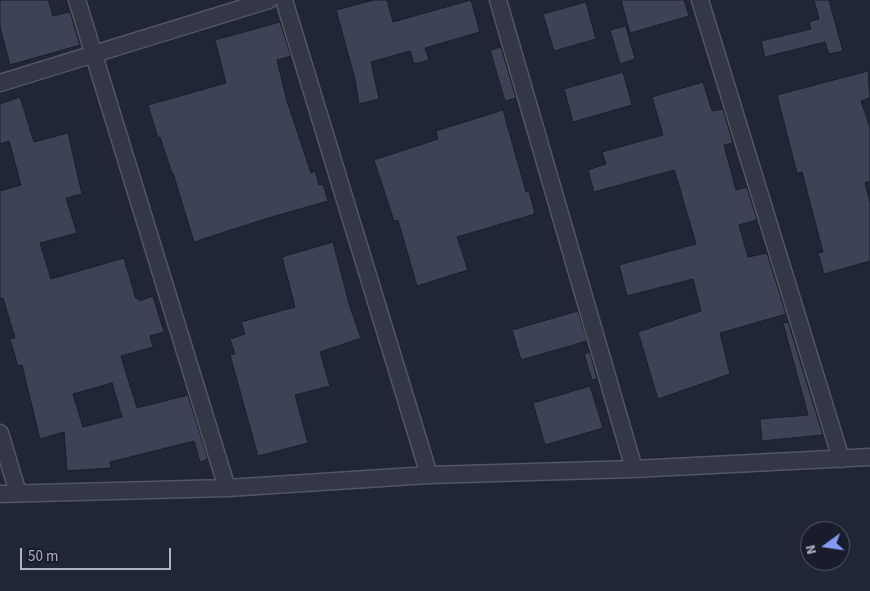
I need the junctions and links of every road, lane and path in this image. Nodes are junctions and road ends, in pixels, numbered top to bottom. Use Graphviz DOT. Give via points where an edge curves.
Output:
graph roads {
  1 [pos="77,0"];
  2 [pos="269,0"];
  3 [pos="284,0"];
  4 [pos="498,0"];
  5 [pos="700,0"];
  6 [pos="94,54"];
  7 [pos="0,82"];
  8 [pos="0,433"];
  9 [pos="870,457"];
  10 [pos="841,459"];
  11 [pos="634,469"];
  12 [pos="428,475"];
  13 [pos="227,488"];
  14 [pos="18,493"];
  15 [pos="0,494"];
  1 -- 6 [label="street"];
  2 -- 6 [label="street"];
  3 -- 12 [label="street"];
  4 -- 11 [label="street"];
  5 -- 10 [label="street"];
  6 -- 7 [label="street"];
  6 -- 13 [label="street"];
  8 -- 14 [label="street"];
  9 -- 10 [label="street"];
  10 -- 11 [label="street"];
  11 -- 12 [label="street"];
  12 -- 13 [label="street"];
  13 -- 14 [label="street"];
  14 -- 15 [label="street"];
}
